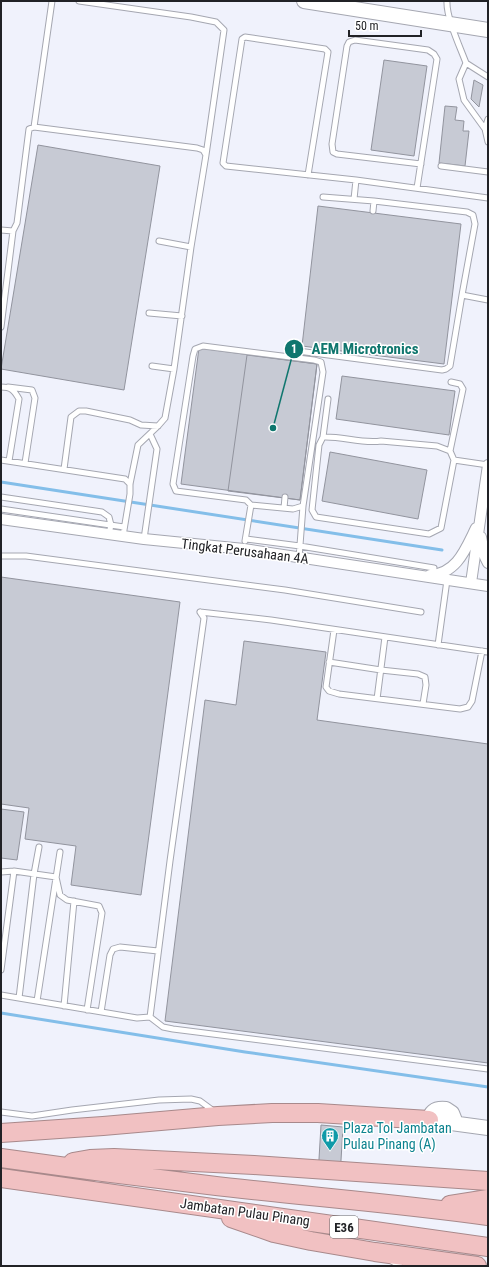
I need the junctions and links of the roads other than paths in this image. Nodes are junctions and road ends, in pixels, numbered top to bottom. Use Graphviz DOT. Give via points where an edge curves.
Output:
graph roads {
  1 [pos="52,1"];
  2 [pos="79,1"];
  3 [pos="304,1"];
  4 [pos="447,1"];
  5 [pos="452,24"];
  6 [pos="488,30"];
  7 [pos="466,63"];
  8 [pos="488,77"];
  9 [pos="488,119"];
  10 [pos="34,127"];
  11 [pos="485,129"];
  12 [pos="488,142"];
  13 [pos="206,155"];
  14 [pos="421,164"];
  15 [pos="441,166"];
  16 [pos="488,172"];
  17 [pos="308,175"];
  18 [pos="356,180"];
  19 [pos="417,188"];
  20 [pos="323,197"];
  21 [pos="488,198"];
  22 [pos="354,199"];
  23 [pos="374,201"];
  24 [pos="372,211"];
  25 [pos="1,230"];
  26 [pos="13,231"];
  27 [pos="159,242"];
  28 [pos="190,247"];
  29 [pos="462,295"];
  30 [pos="488,300"];
  31 [pos="149,313"];
  32 [pos="182,316"];
  33 [pos="1,327"];
  34 [pos="298,351"];
  35 [pos="152,366"];
  36 [pos="174,369"];
  37 [pos="451,382"];
  38 [pos="1,387"];
  39 [pos="8,387"];
  40 [pos="328,399"];
  41 [pos="158,426"];
  42 [pos="150,434"];
  43 [pos="323,437"];
  44 [pos="450,451"];
  45 [pos="1,460"];
  46 [pos="454,460"];
  47 [pos="9,461"];
  48 [pos="25,463"];
  49 [pos="488,465"];
  50 [pos="64,469"];
  51 [pos="130,484"];
  52 [pos="1,497"];
  53 [pos="285,497"];
  54 [pos="251,505"];
  55 [pos="303,506"];
  56 [pos="284,508"];
  57 [pos="1,509"];
  58 [pos="1,519"];
  59 [pos="480,521"];
  60 [pos="110,529"];
  61 [pos="124,531"];
  62 [pos="144,538"];
  63 [pos="245,544"];
  64 [pos="300,546"];
  65 [pos="323,550"];
  66 [pos="1,556"];
  67 [pos="299,558"];
  68 [pos="321,561"];
  69 [pos="488,562"];
  70 [pos="434,568"];
  71 [pos="413,571"];
  72 [pos="447,580"];
  73 [pos="471,584"];
  74 [pos="488,586"];
  75 [pos="421,612"];
  76 [pos="334,630"];
  77 [pos="385,638"];
  78 [pos="438,645"];
  79 [pos="485,651"];
  80 [pos="329,662"];
  81 [pos="381,670"];
  82 [pos="377,698"];
  83 [pos="423,704"];
  84 [pos="39,847"];
  85 [pos="60,852"];
  86 [pos="14,871"];
  87 [pos="1,872"];
  88 [pos="34,874"];
  89 [pos="56,877"];
  90 [pos="74,902"];
  91 [pos="158,951"];
  92 [pos="1,970"];
  93 [pos="1,995"];
  94 [pos="19,998"];
  95 [pos="37,1002"];
  96 [pos="64,1006"];
  97 [pos="87,1010"];
  98 [pos="101,1012"];
  99 [pos="150,1017"];
  100 [pos="488,1069"];
  101 [pos="1,1112"];
  102 [pos="218,1116"];
  103 [pos="430,1120"];
  104 [pos="488,1128"];
  105 [pos="1,1132"];
  106 [pos="1,1158"];
  107 [pos="54,1166"];
  108 [pos="1,1178"];
  109 [pos="488,1182"];
  110 [pos="488,1199"];
  111 [pos="201,1206"];
  112 [pos="434,1208"];
  113 [pos="488,1216"];
  114 [pos="488,1247"];
  115 [pos="385,1253"];
  116 [pos="400,1266"];
  117 [pos="472,1266"];
  1 -- 10 [label="lane"];
  2 -- 13 [label="lane" via="192,16 216,22 224,30"];
  3 -- 5 [label="street"];
  4 -- 5 [label="lane"];
  5 -- 6 [label="street"];
  5 -- 7 [label="lane"];
  7 -- 8 [label="lane"];
  7 -- 11 [label="lane" via="459,79 464,100"];
  9 -- 11 [label="lane"];
  10 -- 13 [label="lane" via="197,148 203,150"];
  10 -- 26 [label="lane" via="29,130 17,223"];
  11 -- 12 [label="lane"];
  13 -- 28 [label="lane"];
  14 -- 14 [label="lane" via="437,59 428,50 355,40 349,42 333,137 333,152"];
  14 -- 19 [label="lane"];
  15 -- 16 [label="lane"];
  17 -- 17 [label="lane" via="226,166 223,163 242,39 245,36 325,49 328,52"];
  17 -- 18 [label="lane"];
  18 -- 19 [label="lane"];
  18 -- 22 [label="lane"];
  19 -- 21 [label="lane"];
  20 -- 22 [label="lane"];
  22 -- 23 [label="lane"];
  23 -- 24 [label="lane"];
  23 -- 29 [label="lane" via="467,212 473,215 475,224"];
  25 -- 26 [label="lane"];
  26 -- 33 [label="lane"];
  27 -- 28 [label="lane"];
  28 -- 32 [label="lane"];
  29 -- 30 [label="lane"];
  29 -- 34 [label="lane" via="450,366 446,370"];
  31 -- 32 [label="lane"];
  32 -- 36 [label="lane"];
  35 -- 36 [label="lane"];
  36 -- 41 [label="lane" via="165,418"];
  37 -- 44 [label="lane" via="460,384 463,389"];
  38 -- 39 [label="lane"];
  39 -- 47 [label="lane" via="14,390 19,399"];
  39 -- 48 [label="lane" via="32,390 35,398"];
  40 -- 43 [label="lane"];
  41 -- 42 [label="lane"];
  41 -- 50 [label="lane" via="141,425 108,414 79,411 70,417"];
  42 -- 51 [label="lane" via="138,445"];
  42 -- 62 [label="lane" via="157,449"];
  43 -- 44 [label="lane" via="437,446"];
  43 -- 46 [label="lane" via="319,444 312,510 316,517 429,534 441,528"];
  44 -- 46 [label="lane"];
  45 -- 47 [label="lane"];
  46 -- 49 [label="lane"];
  47 -- 48 [label="lane"];
  48 -- 50 [label="lane"];
  49 -- 59 [label="street"];
  50 -- 51 [label="lane" via="125,479"];
  51 -- 61 [label="lane"];
  52 -- 60 [label="lane" via="102,512 109,517"];
  53 -- 56 [label="lane"];
  54 -- 55 [label="lane" via="246,500 176,491 173,484 193,356 195,349 203,346 320,362 323,372"];
  54 -- 56 [label="lane"];
  54 -- 63 [label="lane"];
  55 -- 56 [label="lane"];
  55 -- 64 [label="lane"];
  57 -- 60 [label="lane"];
  58 -- 60 [label="street, Tingkat Perusahaan 4A"];
  59 -- 69 [label="street" via="482,544"];
  59 -- 71 [label="street" via="464,554 451,568 436,575"];
  59 -- 73 [label="street"];
  60 -- 61 [label="street, Tingkat Perusahaan 4A"];
  61 -- 62 [label="street, Tingkat Perusahaan 4A"];
  62 -- 63 [label="street, Tingkat Perusahaan 4A"];
  63 -- 64 [label="lane"];
  63 -- 67 [label="street, Tingkat Perusahaan 4A"];
  64 -- 65 [label="lane"];
  64 -- 67 [label="lane"];
  65 -- 68 [label="lane"];
  65 -- 71 [label="lane"];
  66 -- 75 [label="lane" via="26,556 277,588"];
  67 -- 68 [label="street, Tingkat Perusahaan 4A"];
  68 -- 71 [label="street, Tingkat Perusahaan 4A"];
  70 -- 71 [label="lane"];
  71 -- 72 [label="street, Tingkat Perusahaan 4A"];
  72 -- 73 [label="street, Tingkat Perusahaan 4A"];
  72 -- 78 [label="lane"];
  73 -- 74 [label="street, Tingkat Perusahaan 4A"];
  76 -- 77 [label="lane"];
  76 -- 80 [label="lane"];
  76 -- 91 [label="lane" via="200,612 204,618"];
  77 -- 78 [label="lane"];
  77 -- 81 [label="lane"];
  78 -- 79 [label="lane"];
  79 -- 83 [label="lane" via="472,701 468,707 460,709"];
  80 -- 81 [label="lane"];
  80 -- 82 [label="lane" via="326,687 329,691"];
  81 -- 82 [label="lane"];
  81 -- 83 [label="lane" via="425,677"];
  82 -- 83 [label="lane"];
  84 -- 88 [label="lane"];
  85 -- 89 [label="lane"];
  86 -- 87 [label="lane"];
  86 -- 88 [label="lane"];
  86 -- 92 [label="lane"];
  88 -- 89 [label="lane"];
  88 -- 94 [label="lane"];
  89 -- 90 [label="lane" via="60,895"];
  89 -- 95 [label="lane"];
  90 -- 96 [label="lane"];
  90 -- 97 [label="lane" via="99,906 102,913"];
  91 -- 98 [label="lane" via="120,947 113,949"];
  91 -- 99 [label="lane"];
  93 -- 94 [label="lane"];
  94 -- 95 [label="lane"];
  95 -- 96 [label="lane"];
  96 -- 97 [label="lane"];
  97 -- 98 [label="lane"];
  98 -- 99 [label="lane" via="137,1018"];
  99 -- 100 [label="lane" via="163,1027 173,1029"];
  101 -- 102 [label="lane" via="32,1116 159,1100 191,1099 200,1101"];
  102 -- 103 [label="highway" via="294,1112"];
  102 -- 105 [label="highway"];
  103 -- 104 [label="street"];
  106 -- 107 [label="highway, Jambatan Pulau Pinang / E36"];
  107 -- 109 [label="highway, Jambatan Pulau Pinang / E36" via="90,1159 114,1158"];
  107 -- 112 [label="highway, Jambatan Pulau Pinang / E36"];
  108 -- 111 [label="highway, Jambatan Pulau Pinang / E36"];
  110 -- 112 [label="highway"];
  111 -- 114 [label="highway, Jambatan Pulau Pinang / E36"];
  111 -- 115 [label="highway" via="274,1233"];
  112 -- 113 [label="highway, Jambatan Pulau Pinang / E36"];
  115 -- 116 [label="lane" via="388,1259"];
  115 -- 117 [label="highway"];
}
